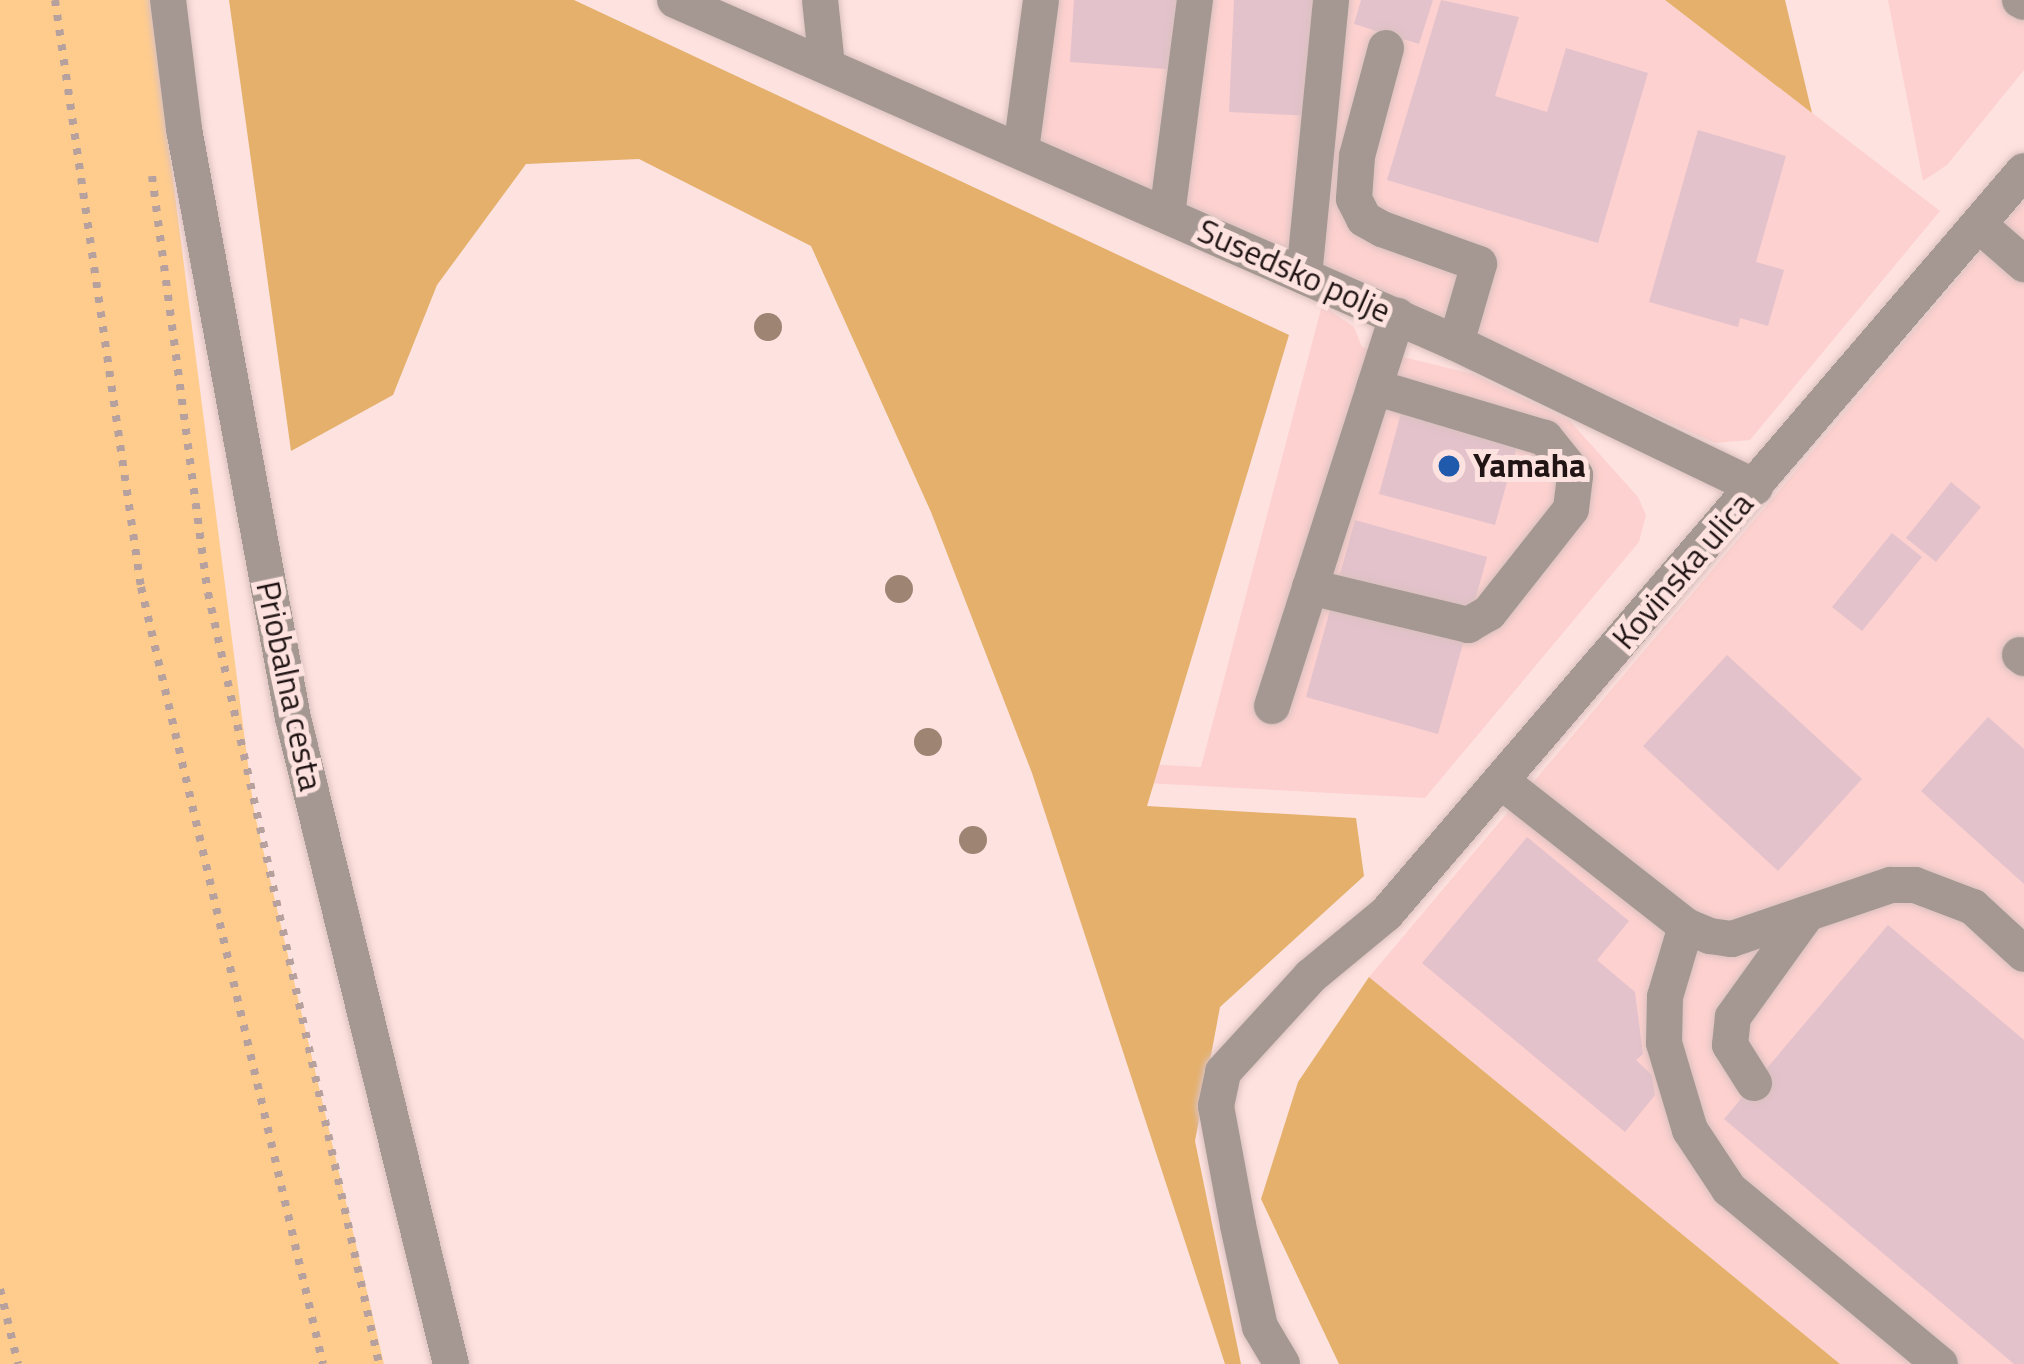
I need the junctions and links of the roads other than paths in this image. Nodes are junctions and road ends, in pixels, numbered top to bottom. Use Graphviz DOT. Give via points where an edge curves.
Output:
graph roads {
  1 [pos="168,0"];
  2 [pos="675,0"];
  3 [pos="820,0"];
  4 [pos="1041,0"];
  5 [pos="1195,0"];
  6 [pos="1331,0"];
  7 [pos="1386,48"];
  8 [pos="827,65"];
  9 [pos="1021,150"];
  10 [pos="2024,171"];
  11 [pos="1167,215"];
  12 [pos="1978,225"];
  13 [pos="2024,264"];
  14 [pos="1304,275"];
  15 [pos="1397,316"];
  16 [pos="1456,343"];
  17 [pos="1374,387"];
  18 [pos="1755,488"];
  19 [pos="1310,587"];
  20 [pos="1272,706"];
  21 [pos="1501,781"];
  22 [pos="1809,912"];
  23 [pos="1686,926"];
  24 [pos="2024,955"];
  25 [pos="1754,1083"];
  26 [pos="451,1364"];
  27 [pos="1282,1364"];
  28 [pos="1940,1364"];
  1 -- 26 [label="street, Priobalna cesta" via="184,129 293,718"];
  2 -- 8 [label="street, Susedsko polje"];
  3 -- 8 [label="street"];
  4 -- 9 [label="street"];
  5 -- 11 [label="street"];
  6 -- 14 [label="street"];
  7 -- 16 [label="street" via="1354,199 1382,230 1479,264"];
  8 -- 9 [label="street, Susedsko polje"];
  9 -- 11 [label="street, Susedsko polje"];
  10 -- 12 [label="street, Kovinska ulica"];
  11 -- 14 [label="street, Susedsko polje"];
  12 -- 13 [label="street"];
  12 -- 18 [label="street, Kovinska ulica"];
  14 -- 15 [label="street, Susedsko polje"];
  15 -- 16 [label="street, Susedsko polje"];
  15 -- 17 [label="street"];
  16 -- 18 [label="street, Susedsko polje"];
  17 -- 19 [label="street"];
  17 -- 19 [label="street" via="1545,438 1575,476 1571,508 1490,613 1468,625"];
  18 -- 21 [label="street, Kovinska ulica"];
  19 -- 20 [label="street"];
  21 -- 23 [label="street"];
  21 -- 27 [label="street, Kovinska ulica" via="1386,914 1311,976 1223,1072 1216,1106 1238,1225 1260,1327"];
  22 -- 23 [label="street" via="1732,939"];
  22 -- 24 [label="street" via="1915,885 1973,907"];
  22 -- 25 [label="street" via="1733,1017 1730,1045"];
  23 -- 28 [label="street" via="1665,998 1664,1043 1690,1130 1729,1189"];
}
